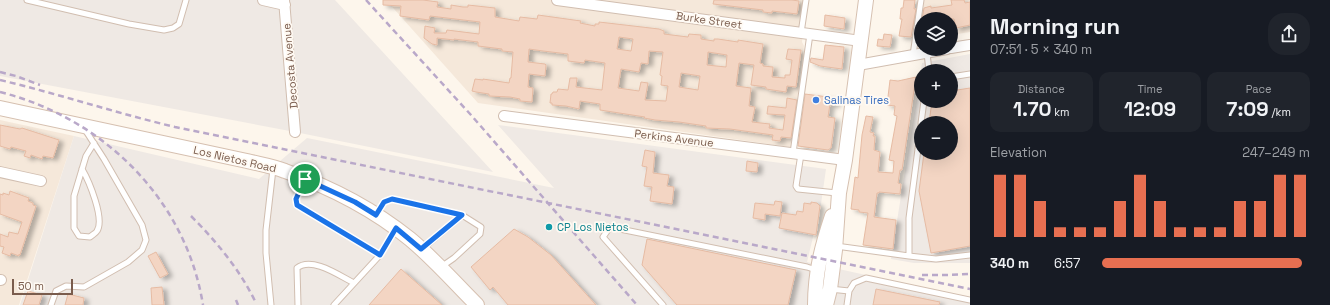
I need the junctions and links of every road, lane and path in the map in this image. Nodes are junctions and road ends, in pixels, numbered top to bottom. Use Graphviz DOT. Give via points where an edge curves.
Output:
graph roads {
  1 [pos="27,0"];
  2 [pos="186,0"];
  3 [pos="263,0"];
  4 [pos="557,0"];
  5 [pos="806,0"];
  6 [pos="866,0"];
  7 [pos="921,0"];
  8 [pos="284,3"];
  9 [pos="603,3"];
  10 [pos="806,33"];
  11 [pos="861,41"];
  12 [pos="970,45"];
  13 [pos="958,47"];
  14 [pos="913,55"];
  15 [pos="858,65"];
  16 [pos="970,74"];
  17 [pos="958,76"];
  18 [pos="0,108"];
  19 [pos="504,116"];
  20 [pos="82,126"];
  21 [pos="295,132"];
  22 [pos="94,143"];
  23 [pos="797,154"];
  24 [pos="845,160"];
  25 [pos="916,160"];
  26 [pos="274,168"];
  27 [pos="82,169"];
  28 [pos="0,172"];
  29 [pos="305,179"];
  30 [pos="40,182"];
  31 [pos="839,193"];
  32 [pos="376,215"];
  33 [pos="462,215"];
  34 [pos="396,228"];
  35 [pos="829,245"];
  36 [pos="421,249"];
  37 [pos="380,255"];
  38 [pos="970,255"];
  39 [pos="908,256"];
  40 [pos="441,268"];
  41 [pos="817,270"];
  42 [pos="354,283"];
  43 [pos="815,288"];
  44 [pos="830,289"];
  45 [pos="849,291"];
  46 [pos="970,300"];
  47 [pos="51,305"];
  48 [pos="271,305"];
  49 [pos="298,305"];
  50 [pos="334,305"];
  51 [pos="477,305"];
  52 [pos="663,305"];
  53 [pos="816,305"];
  54 [pos="826,305"];
  55 [pos="847,305"];
  1 -- 2 [label="lane" via="164,30 179,24"];
  3 -- 8 [label="street"];
  4 -- 9 [label="street, Burke Street"];
  5 -- 10 [label="lane"];
  6 -- 11 [label="street"];
  7 -- 14 [label="lane"];
  8 -- 21 [label="street, Decosta Avenue"];
  9 -- 10 [label="street, Burke Street"];
  10 -- 11 [label="street, Burke Street"];
  10 -- 23 [label="lane"];
  11 -- 15 [label="street"];
  12 -- 13 [label="street"];
  14 -- 15 [label="street"];
  15 -- 24 [label="street"];
  16 -- 17 [label="lane"];
  18 -- 20 [label="street, Los Nietos Road"];
  19 -- 23 [label="street, Perkins Avenue"];
  20 -- 22 [label="lane"];
  20 -- 26 [label="street, Los Nietos Road"];
  22 -- 27 [label="lane"];
  22 -- 47 [label="lane" via="142,225 146,240 142,250 128,262 84,287 66,286 56,291"];
  23 -- 24 [label="street, Perkins Avenue"];
  23 -- 31 [label="lane" via="798,189"];
  24 -- 31 [label="street"];
  25 -- 39 [label="lane" via="909,218"];
  26 -- 29 [label="street, Los Nietos Road"];
  26 -- 48 [label="lane" via="266,230"];
  27 -- 27 [label="lane" via="74,196 74,228 79,236 90,237 97,231 100,220 90,181"];
  28 -- 30 [label="street"];
  29 -- 32 [label="street, Los Nietos Road" via="355,202"];
  29 -- 37 [label="lane" via="296,199 297,205"];
  31 -- 35 [label="street"];
  32 -- 33 [label="lane" via="384,202 392,199"];
  32 -- 34 [label="street, Los Nietos Road"];
  33 -- 36 [label="lane"];
  33 -- 40 [label="lane" via="481,227 480,234"];
  34 -- 36 [label="street, Los Nietos Road"];
  34 -- 37 [label="lane"];
  35 -- 39 [label="lane"];
  35 -- 41 [label="street"];
  35 -- 44 [label="street"];
  36 -- 40 [label="street, Los Nietos Road"];
  37 -- 42 [label="lane"];
  38 -- 39 [label="lane" via="936,259"];
  40 -- 51 [label="street, Los Nietos Road"];
  41 -- 43 [label="street"];
  41 -- 52 [label="lane" via="726,249 610,227 603,237"];
  42 -- 49 [label="lane" via="319,265 301,265 297,268"];
  42 -- 50 [label="lane"];
  43 -- 44 [label="lane"];
  43 -- 53 [label="street"];
  44 -- 45 [label="lane"];
  44 -- 54 [label="street"];
  45 -- 46 [label="lane" via="854,283 866,278"];
  45 -- 55 [label="lane"];
}
